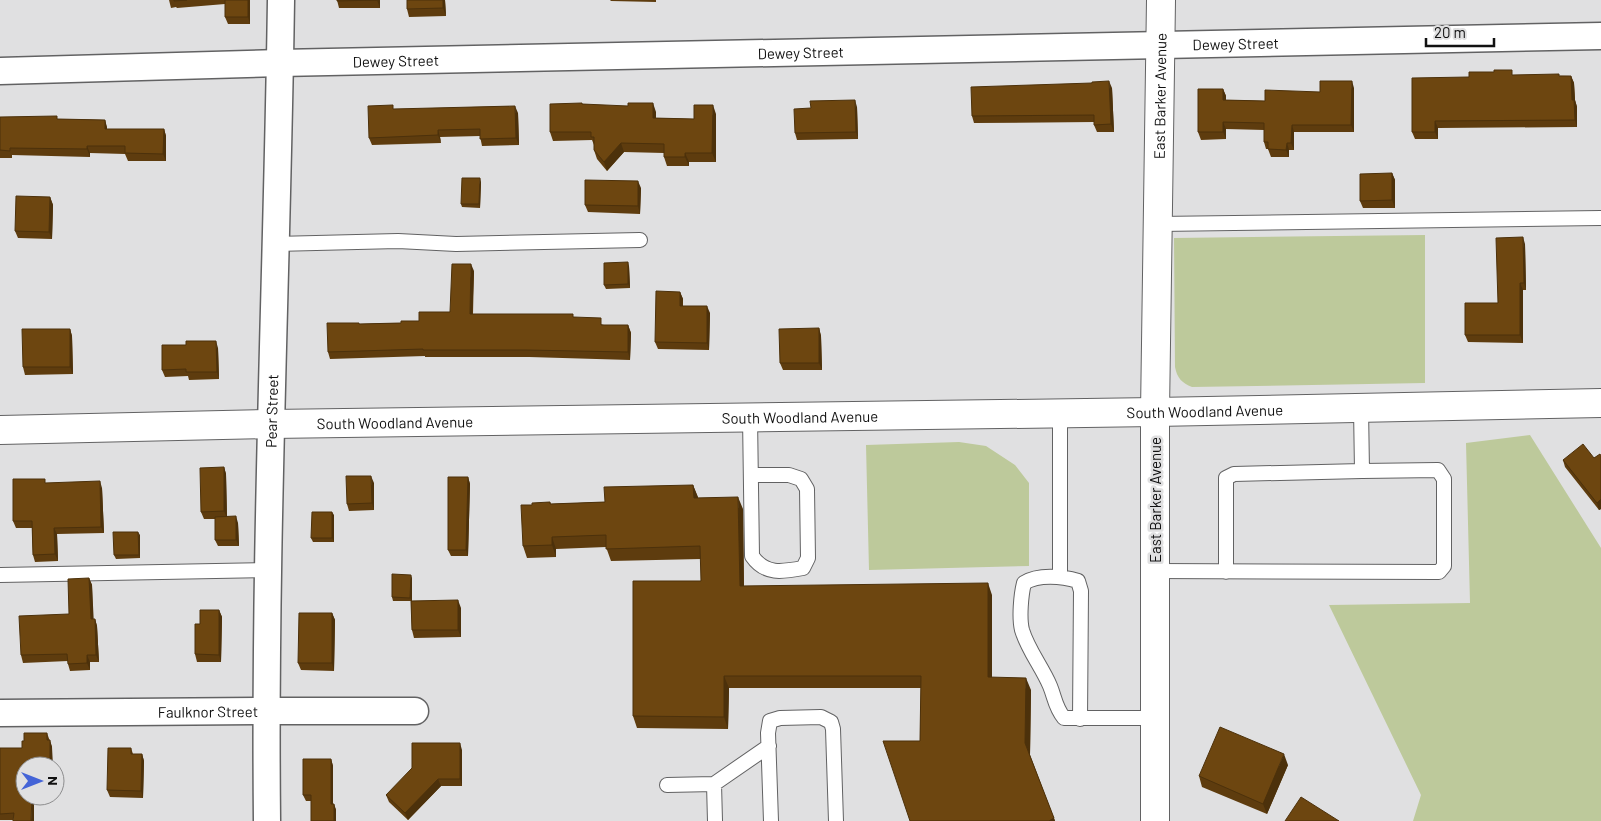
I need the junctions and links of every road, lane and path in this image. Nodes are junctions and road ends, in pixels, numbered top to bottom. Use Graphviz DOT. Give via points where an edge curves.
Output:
graph roads {
  1 [pos="281,0"];
  2 [pos="1162,0"];
  3 [pos="1601,36"];
  4 [pos="1161,45"];
  5 [pos="280,63"];
  6 [pos="0,71"];
  7 [pos="1601,218"];
  8 [pos="1158,224"];
  9 [pos="640,240"];
  10 [pos="276,244"];
  11 [pos="1601,402"];
  12 [pos="1361,408"];
  13 [pos="1155,412"];
  14 [pos="1060,413"];
  15 [pos="750,417"];
  16 [pos="271,424"];
  17 [pos="0,430"];
  18 [pos="1362,471"];
  19 [pos="751,475"];
  20 [pos="268,570"];
  21 [pos="1155,571"];
  22 [pos="1226,572"];
  23 [pos="0,574"];
  24 [pos="1060,577"];
  25 [pos="266,711"];
  26 [pos="415,712"];
  27 [pos="0,713"];
  28 [pos="1155,718"];
  29 [pos="1080,719"];
  30 [pos="769,746"];
  31 [pos="714,784"];
  32 [pos="668,785"];
  33 [pos="267,821"];
  34 [pos="715,821"];
  35 [pos="771,821"];
  36 [pos="836,821"];
  37 [pos="1155,821"];
  1 -- 5 [label="street, Pear Street"];
  2 -- 4 [label="street, East Barker Avenue"];
  3 -- 4 [label="street, Dewey Street"];
  4 -- 5 [label="street, Dewey Street"];
  4 -- 8 [label="street, East Barker Avenue"];
  5 -- 6 [label="street, Dewey Street"];
  5 -- 10 [label="street, Pear Street"];
  7 -- 8 [label="lane"];
  8 -- 13 [label="street, East Barker Avenue"];
  9 -- 10 [label="lane"];
  10 -- 16 [label="street, Pear Street"];
  11 -- 12 [label="street, South Woodland Avenue"];
  12 -- 13 [label="street, South Woodland Avenue"];
  12 -- 18 [label="lane"];
  13 -- 14 [label="street, South Woodland Avenue"];
  13 -- 21 [label="street, East Barker Avenue"];
  14 -- 15 [label="street, South Woodland Avenue"];
  14 -- 24 [label="lane"];
  15 -- 16 [label="street, South Woodland Avenue"];
  15 -- 19 [label="lane"];
  16 -- 17 [label="street, South Woodland Avenue"];
  16 -- 20 [label="street, Pear Street"];
  18 -- 22 [label="lane" via="1234,474 1226,478"];
  18 -- 22 [label="lane" via="1438,470 1444,479 1444,566 1439,572"];
  19 -- 19 [label="lane" via="752,556 758,565 774,572 802,568 808,558 807,489 801,479 789,475"];
  20 -- 23 [label="lane"];
  20 -- 25 [label="street, Pear Street"];
  21 -- 22 [label="lane"];
  21 -- 28 [label="street, East Barker Avenue"];
  24 -- 29 [label="lane" via="1078,581 1081,591"];
  24 -- 29 [label="lane" via="1030,579 1024,584 1021,594 1022,628 1050,686 1057,709 1064,718"];
  25 -- 26 [label="street, Faulknor Street"];
  25 -- 27 [label="street, Faulknor Street"];
  25 -- 33 [label="street, Pear Street"];
  28 -- 29 [label="lane"];
  28 -- 37 [label="street, East Barker Avenue"];
  30 -- 31 [label="lane"];
  30 -- 35 [label="lane"];
  30 -- 36 [label="lane" via="770,721 821,717 831,722"];
  31 -- 32 [label="lane"];
  31 -- 34 [label="lane"];
}
